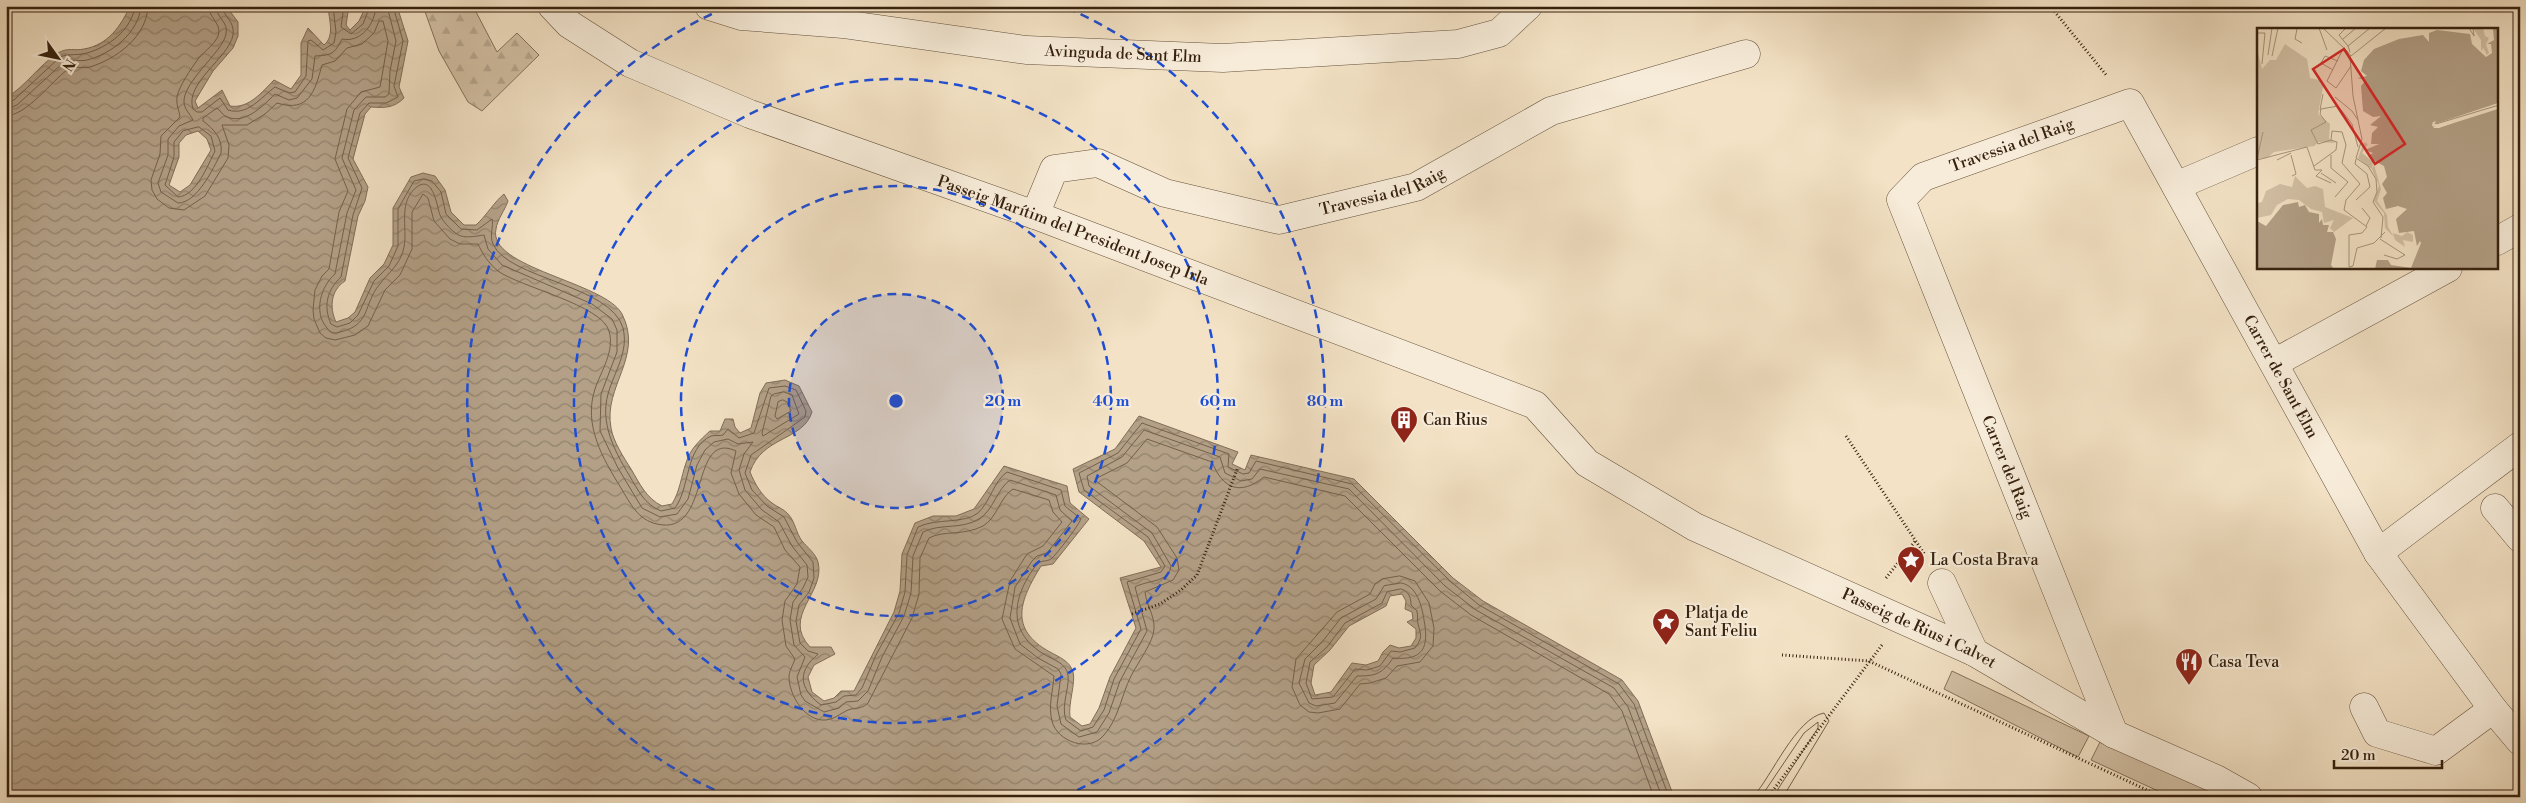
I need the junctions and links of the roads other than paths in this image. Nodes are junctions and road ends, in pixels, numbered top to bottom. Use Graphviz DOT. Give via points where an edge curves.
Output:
graph roads {
  1 [pos="552,6"];
  2 [pos="710,6"];
  3 [pos="1528,6"];
  4 [pos="1746,54"];
  5 [pos="2130,103"];
  6 [pos="2257,151"];
  7 [pos="2176,186"];
  8 [pos="1901,200"];
  9 [pos="1035,215"];
  10 [pos="2520,228"];
  11 [pos="2498,240"];
  12 [pos="2446,269"];
  13 [pos="2274,363"];
  14 [pos="2520,446"];
  15 [pos="1587,463"];
  16 [pos="2495,508"];
  17 [pos="2520,538"];
  18 [pos="2378,552"];
  19 [pos="1942,583"];
  20 [pos="1974,652"];
  21 [pos="2364,707"];
  22 [pos="2493,709"];
  23 [pos="2114,734"];
  24 [pos="2520,741"];
  25 [pos="2248,797"];
  1 -- 9 [label="street, Passeig Marítim del President Josep Irla" via="569,24 639,67 750,114"];
  2 -- 3 [label="street, Avinguda de Sant Elm" via="741,16 843,24 1026,50 1223,58 1458,44 1498,33"];
  4 -- 9 [label="street, Travessia del Raig" via="1551,111 1416,187 1279,220 1165,193 1098,163 1054,169"];
  5 -- 7 [label="street, Carrer de Sant Elm"];
  5 -- 8 [label="street, Travessia del Raig" via="1923,177"];
  6 -- 7 [label="street"];
  7 -- 13 [label="street, Carrer de Sant Elm"];
  8 -- 23 [label="street, Carrer del Raig"];
  9 -- 15 [label="street, Passeig Marítim del President Josep Irla" via="1535,405"];
  10 -- 11 [label="street"];
  12 -- 13 [label="street"];
  13 -- 18 [label="street, Carrer de Sant Elm"];
  14 -- 18 [label="street"];
  15 -- 20 [label="street, Passeig de Rius i Calvet" via="1695,527"];
  16 -- 17 [label="street"];
  18 -- 22 [label="street, Carrer de Sant Elm"];
  19 -- 20 [label="street"];
  20 -- 23 [label="street, Passeig de Rius i Calvet"];
  21 -- 22 [label="street" via="2377,733 2436,751"];
  22 -- 24 [label="street, Carrer de Sant Elm"];
  23 -- 25 [label="street, Passeig de Rius i Calvet" via="2216,779"];
}
